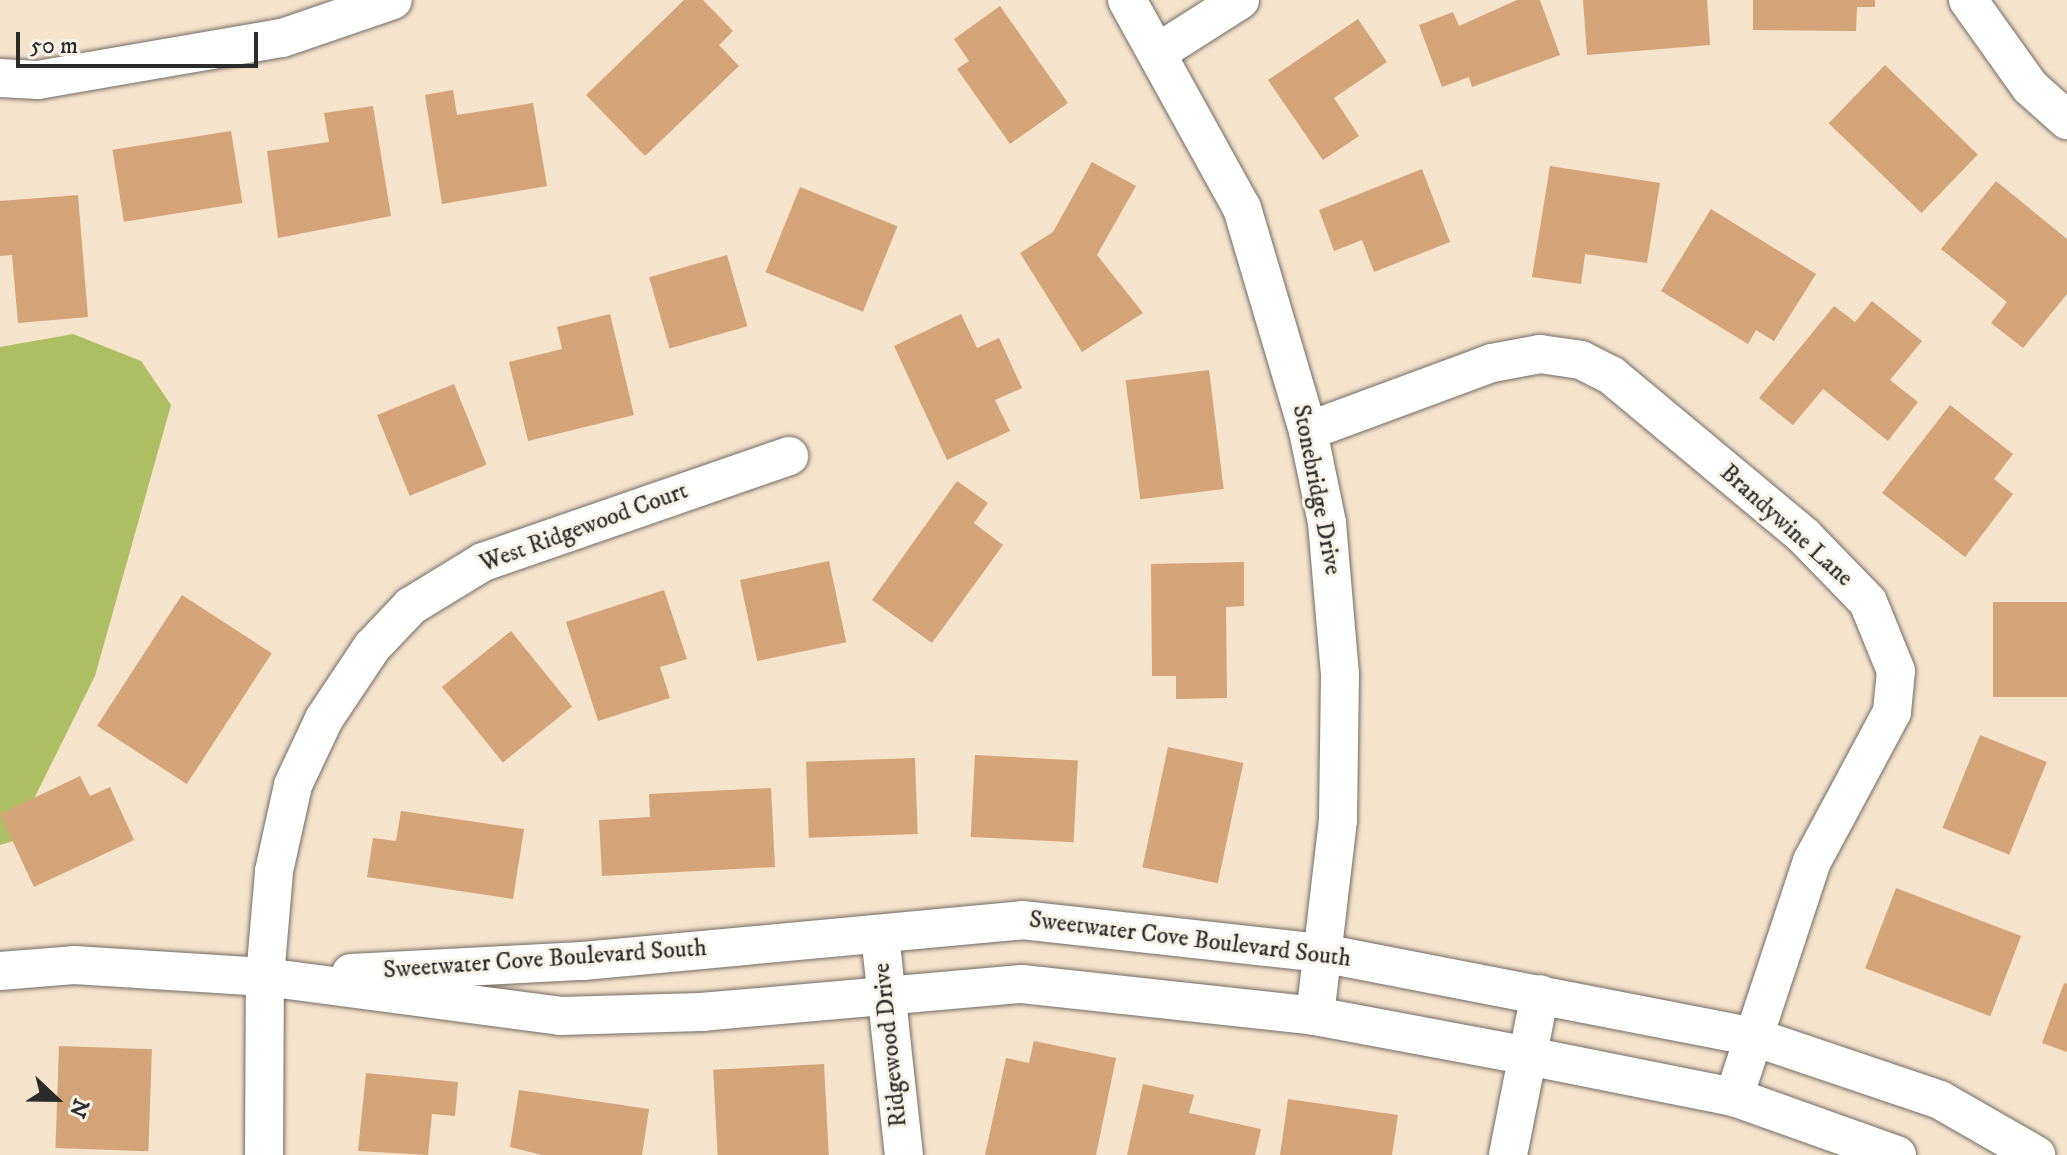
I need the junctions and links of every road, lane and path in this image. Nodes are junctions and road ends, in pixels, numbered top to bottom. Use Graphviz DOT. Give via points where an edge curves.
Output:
graph roads {
  1 [pos="393,0"];
  2 [pos="1127,0"];
  3 [pos="1240,0"];
  4 [pos="1968,0"];
  5 [pos="1160,51"];
  6 [pos="0,78"];
  7 [pos="2067,120"];
  8 [pos="1308,431"];
  9 [pos="789,456"];
  10 [pos="880,935"];
  11 [pos="1322,953"];
  12 [pos="0,971"];
  13 [pos="265,977"];
  14 [pos="1540,994"];
  15 [pos="885,999"];
  16 [pos="1315,1016"];
  17 [pos="1754,1037"];
  18 [pos="1528,1056"];
  19 [pos="1734,1097"];
  20 [pos="264,1155"];
  21 [pos="904,1155"];
  22 [pos="1508,1155"];
  23 [pos="1897,1155"];
  24 [pos="2036,1155"];
  1 -- 6 [label="street" via="282,38 38,80"];
  2 -- 5 [label="street, Stonebridge Drive"];
  3 -- 5 [label="street"];
  4 -- 7 [label="street" via="2030,87"];
  5 -- 8 [label="street, Stonebridge Drive" via="1242,208"];
  8 -- 11 [label="street, Stonebridge Drive" via="1327,523 1340,675 1338,820"];
  8 -- 17 [label="street, Brandywine Lane" via="1492,363 1540,354 1581,360 1611,375 1780,516 1868,602 1896,671 1892,712 1812,861"];
  9 -- 13 [label="street, West Ridgewood Court" via="483,562 411,606 372,647 324,719 293,785 274,871"];
  10 -- 11 [label="street, Sweetwater Cove Boulevard South" via="1022,920"];
  10 -- 13 [label="street, Sweetwater Cove Boulevard South" via="583,961"];
  10 -- 15 [label="street, Ridgewood Drive"];
  11 -- 14 [label="street, Sweetwater Cove Boulevard South"];
  11 -- 16 [label="street, Stonebridge Drive"];
  12 -- 13 [label="street, Sweetwater Cove Boulevard South" via="74,965"];
  13 -- 15 [label="street, Sweetwater Cove Boulevard South" via="560,1016"];
  13 -- 20 [label="street"];
  14 -- 17 [label="street, Sweetwater Cove Boulevard South"];
  14 -- 18 [label="street"];
  15 -- 16 [label="street, Sweetwater Cove Boulevard South" via="1022,984"];
  15 -- 21 [label="street, Ridgewood Drive"];
  16 -- 18 [label="street, Sweetwater Cove Boulevard South"];
  17 -- 19 [label="street, Brandywine Lane"];
  17 -- 24 [label="street, Sweetwater Cove Boulevard South" via="1940,1100"];
  18 -- 19 [label="street, Sweetwater Cove Boulevard South"];
  18 -- 22 [label="street"];
  19 -- 23 [label="street, Sweetwater Cove Boulevard South"];
}
